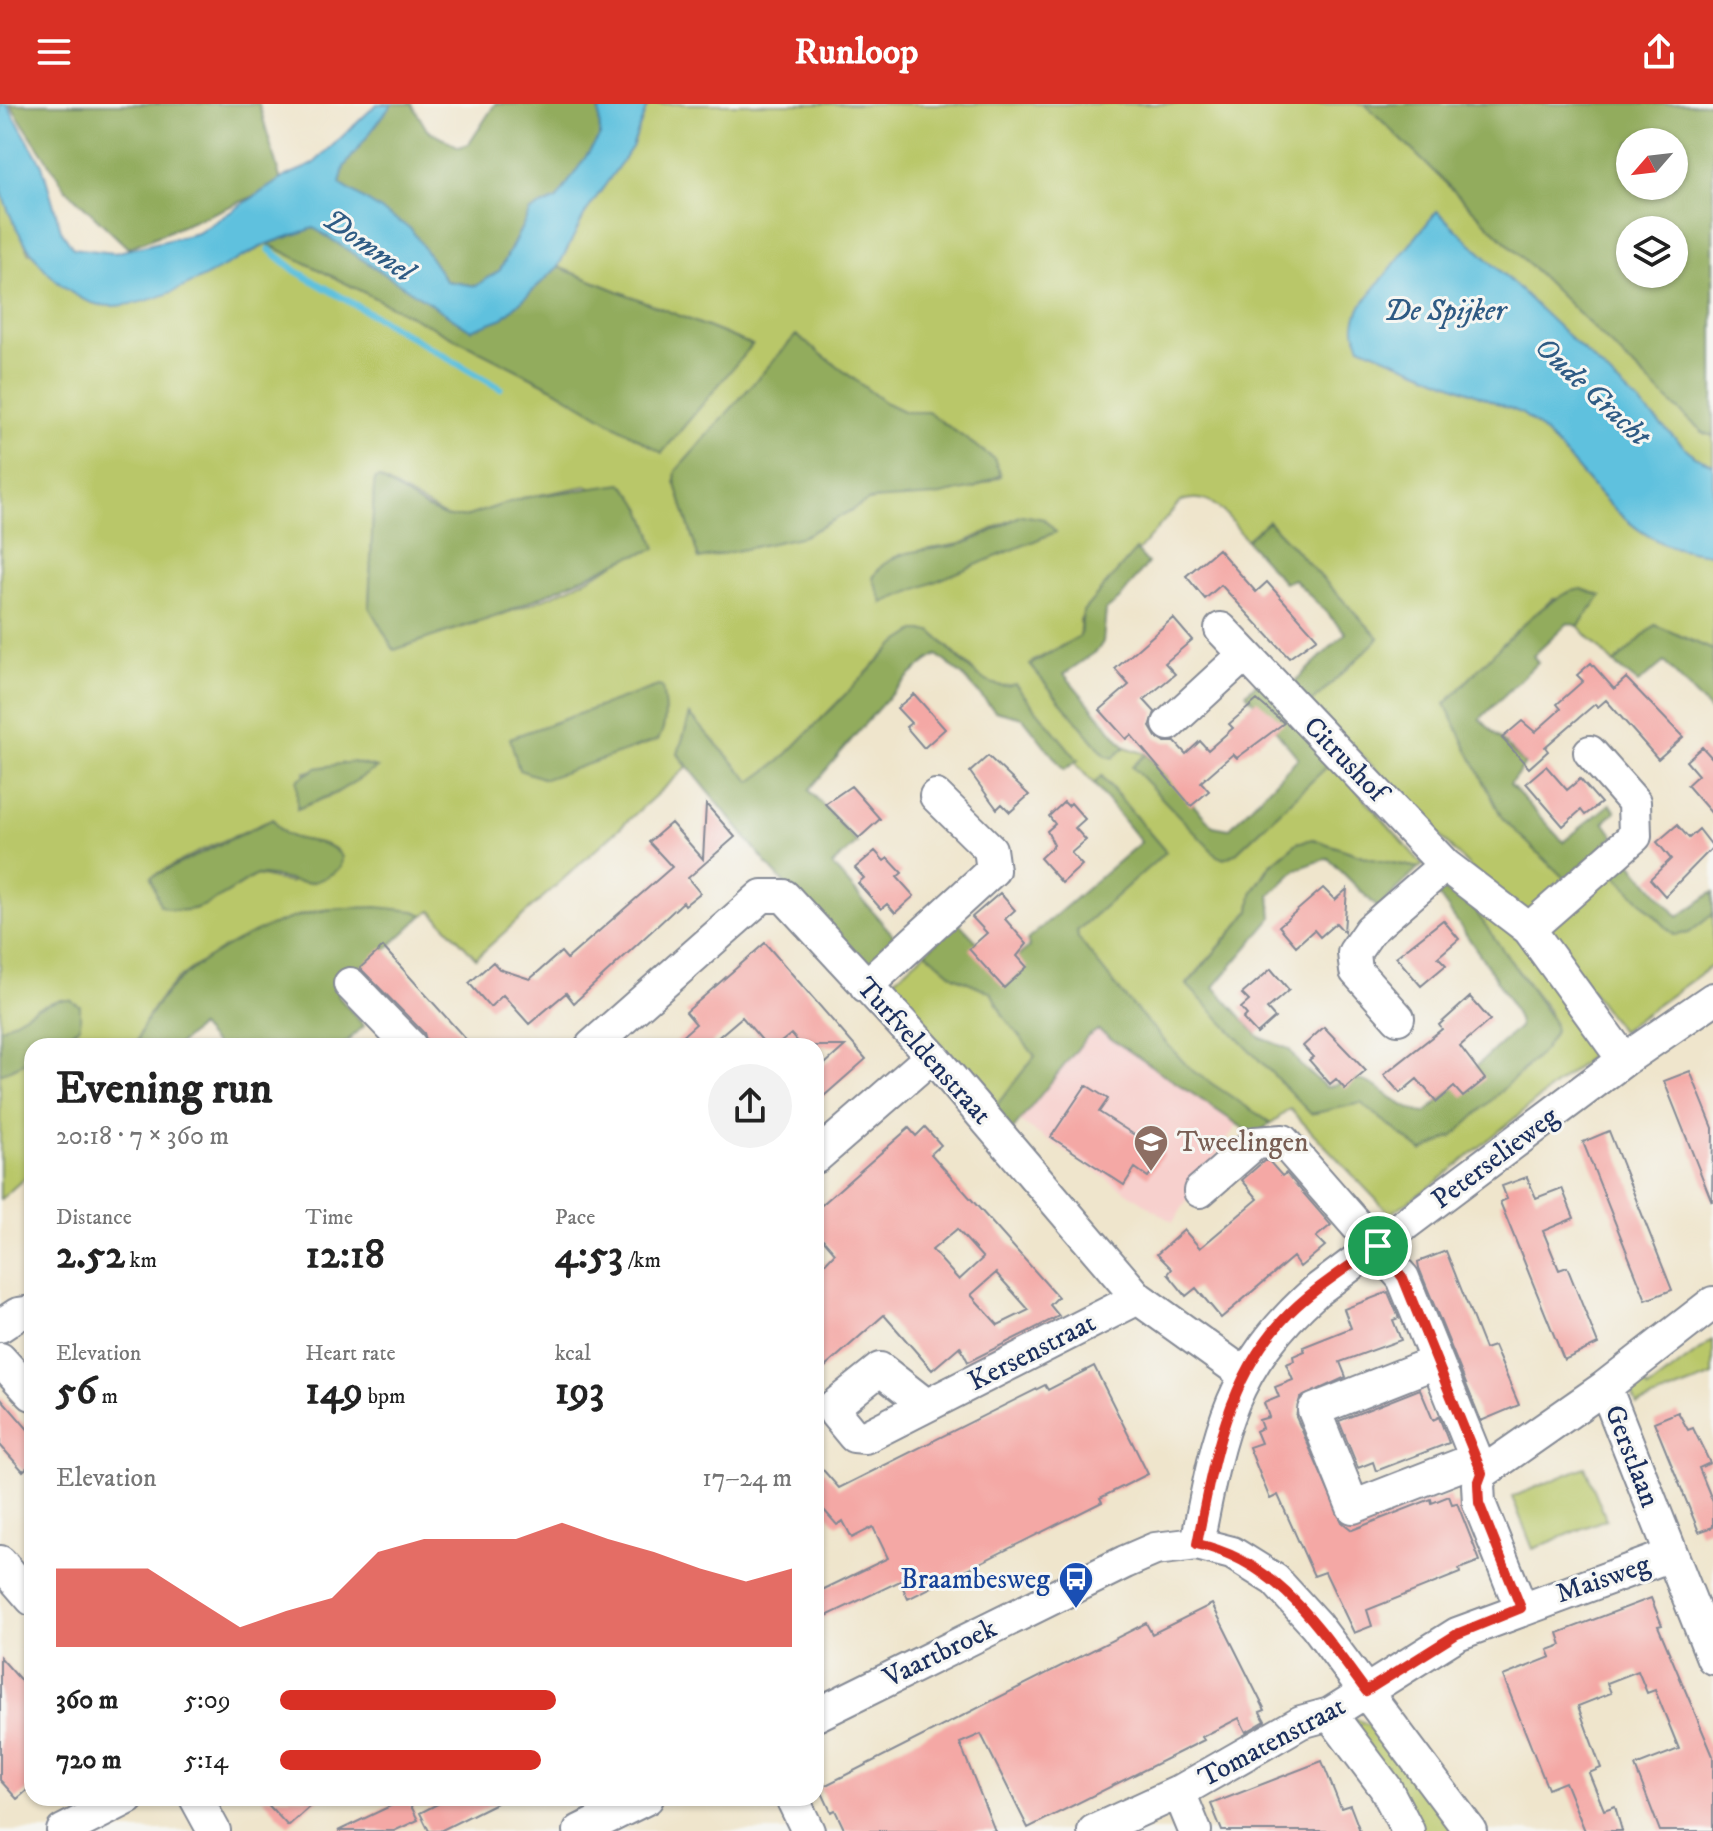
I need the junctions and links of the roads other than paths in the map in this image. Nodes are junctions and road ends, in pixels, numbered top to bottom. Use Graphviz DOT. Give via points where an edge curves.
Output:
graph roads {
  1 [pos="1221,629"];
  2 [pos="1243,656"];
  3 [pos="1169,724"];
  4 [pos="1590,752"];
  5 [pos="936,796"];
  6 [pos="1445,865"];
  7 [pos="1529,929"];
  8 [pos="350,984"];
  9 [pos="866,986"];
  10 [pos="1713,999"];
  11 [pos="1398,1018"];
  12 [pos="402,1038"];
  13 [pos="601,1038"];
  14 [pos="932,1056"];
  15 [pos="1624,1060"];
  16 [pos="824,1150"];
  17 [pos="1200,1191"];
  18 [pos="1378,1246"];
  19 [pos="1138,1298"];
  20 [pos="1713,1303"];
  21 [pos="24,1313"];
  22 [pos="0,1326"];
  23 [pos="0,1359"];
  24 [pos="1436,1362"];
  25 [pos="1244,1374"];
  26 [pos="24,1385"];
  27 [pos="1605,1387"];
  28 [pos="926,1405"];
  29 [pos="1479,1466"];
  30 [pos="1197,1544"];
  31 [pos="1671,1555"];
  32 [pos="0,1562"];
  33 [pos="24,1590"];
  34 [pos="1702,1599"];
  35 [pos="1521,1608"];
  36 [pos="1713,1658"];
  37 [pos="1366,1691"];
  38 [pos="824,1711"];
  39 [pos="1330,1714"];
  40 [pos="1179,1792"];
  41 [pos="112,1806"];
  42 [pos="200,1806"];
  43 [pos="631,1806"];
  44 [pos="796,1806"];
  45 [pos="63,1831"];
  46 [pos="214,1831"];
  47 [pos="580,1831"];
  48 [pos="808,1831"];
  49 [pos="1094,1831"];
  50 [pos="1195,1831"];
  51 [pos="1408,1831"];
  52 [pos="1470,1831"];
  1 -- 2 [label="street, Citrushof"];
  2 -- 3 [label="street"];
  2 -- 6 [label="street, Citrushof"];
  4 -- 7 [label="street" via="1634,802 1635,836"];
  5 -- 9 [label="street" via="990,849 993,870"];
  6 -- 7 [label="street, Citrushof"];
  6 -- 11 [label="street" via="1370,930 1354,953 1356,971"];
  7 -- 15 [label="street, Citrushof"];
  8 -- 12 [label="street"];
  9 -- 13 [label="street, Turfveldenstraat" via="784,896 762,896"];
  9 -- 14 [label="street, Turfveldenstraat"];
  10 -- 15 [label="street, Peterselieweg"];
  14 -- 16 [label="street"];
  14 -- 19 [label="street, Turfveldenstraat"];
  15 -- 18 [label="street, Peterselieweg"];
  17 -- 18 [label="street" via="1255,1143 1283,1141"];
  18 -- 24 [label="street" via="1403,1278"];
  18 -- 25 [label="street, Peterselieweg" via="1280,1322"];
  19 -- 25 [label="street, Turfveldenstraat"];
  19 -- 28 [label="street, Kersenstraat"];
  20 -- 27 [label="street"];
  21 -- 22 [label="street"];
  23 -- 26 [label="street"];
  24 -- 29 [label="street"];
  24 -- 29 [label="street" via="1314,1410 1353,1507"];
  25 -- 30 [label="street, Peterselieweg" via="1217,1447"];
  27 -- 29 [label="street"];
  27 -- 31 [label="street, Gerstlaan"];
  29 -- 35 [label="street" via="1479,1503"];
  30 -- 37 [label="street" via="1232,1553 1275,1580"];
  30 -- 38 [label="street, Vaartbroek" via="1155,1549"];
  31 -- 34 [label="street, Gerstlaan"];
  31 -- 35 [label="street, Maisweg"];
  32 -- 33 [label="street"];
  34 -- 36 [label="street, Gerstlaan"];
  35 -- 37 [label="street, Maisweg" via="1457,1634"];
  37 -- 39 [label="street, Tomatenstraat"];
  37 -- 52 [label="street"];
  39 -- 40 [label="street, Tomatenstraat" via="1301,1722"];
  39 -- 51 [label="street" via="1385,1787"];
  40 -- 49 [label="street, Tomatenstraat"];
  40 -- 50 [label="street, Tomatenstraat"];
  41 -- 45 [label="street"];
  42 -- 46 [label="street"];
  43 -- 47 [label="street"];
  44 -- 48 [label="street"];
}
